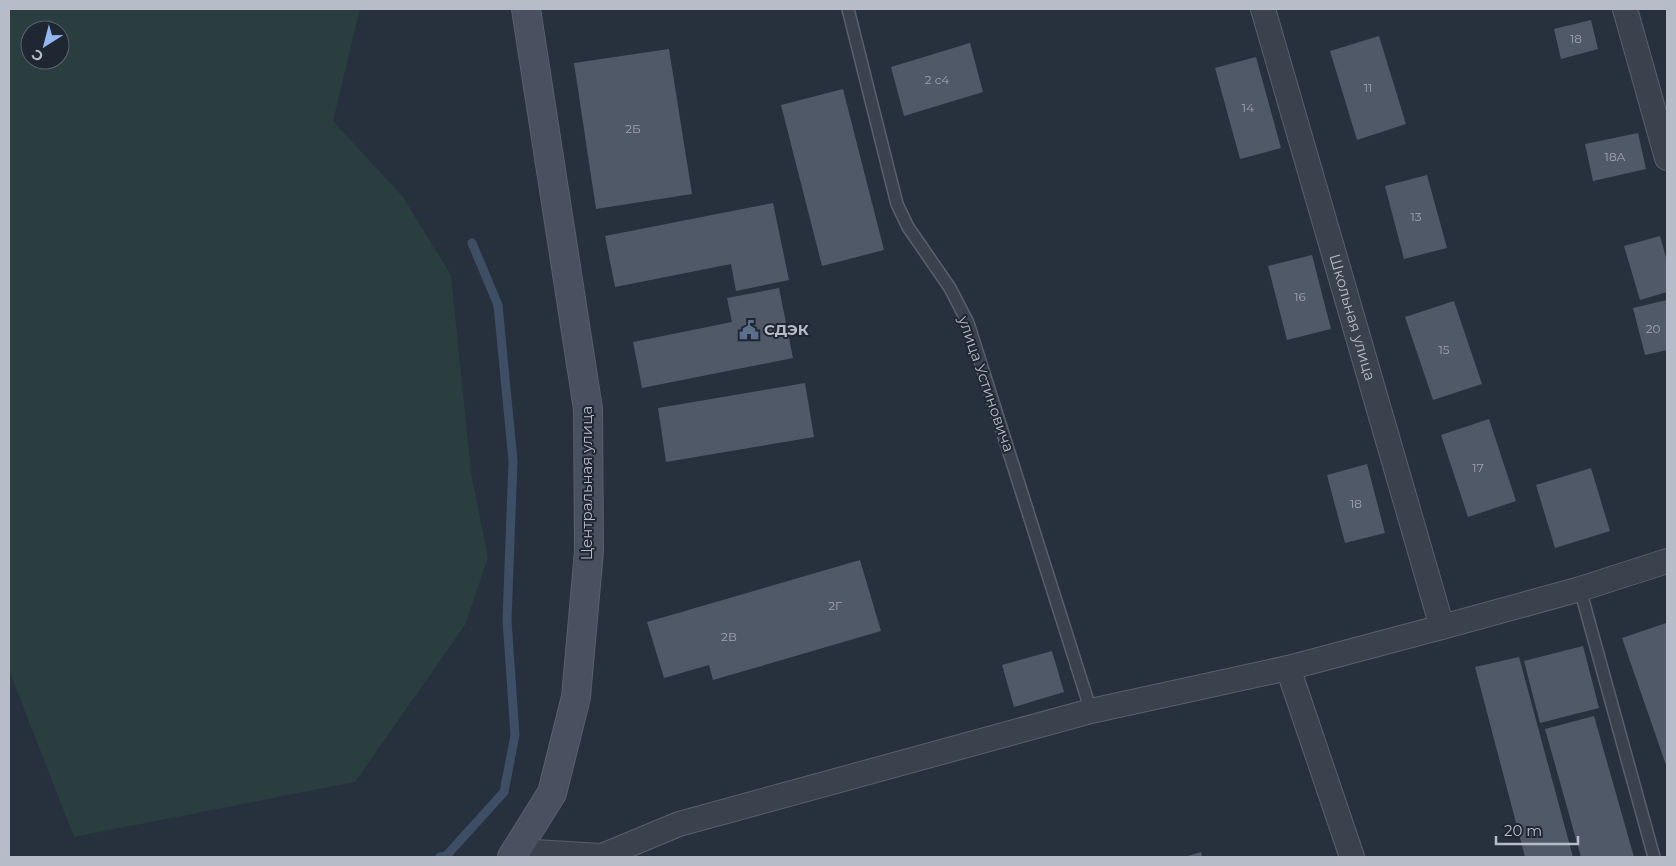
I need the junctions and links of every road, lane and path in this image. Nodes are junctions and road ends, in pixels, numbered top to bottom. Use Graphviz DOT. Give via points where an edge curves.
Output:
graph roads {
  1 [pos="526,9"];
  2 [pos="848,9"];
  3 [pos="1263,9"];
  4 [pos="1625,9"];
  5 [pos="1667,158"];
  6 [pos="1667,561"];
  7 [pos="1580,588"];
  8 [pos="1442,627"];
  9 [pos="1288,668"];
  10 [pos="1091,711"];
  11 [pos="515,854"];
  12 [pos="1352,857"];
  13 [pos="1654,857"];
  1 -- 11 [label="street, Центральная улица" via="588,409 589,551 576,697 552,793"];
  2 -- 10 [label="lane, улица Устиновича" via="897,204 968,323"];
  3 -- 8 [label="street, Школьная улица"];
  4 -- 5 [label="street"];
  6 -- 7 [label="street"];
  7 -- 8 [label="street"];
  7 -- 13 [label="lane"];
  8 -- 9 [label="street"];
  9 -- 10 [label="street"];
  9 -- 12 [label="street"];
  10 -- 11 [label="street" via="679,824 602,856"];
}
